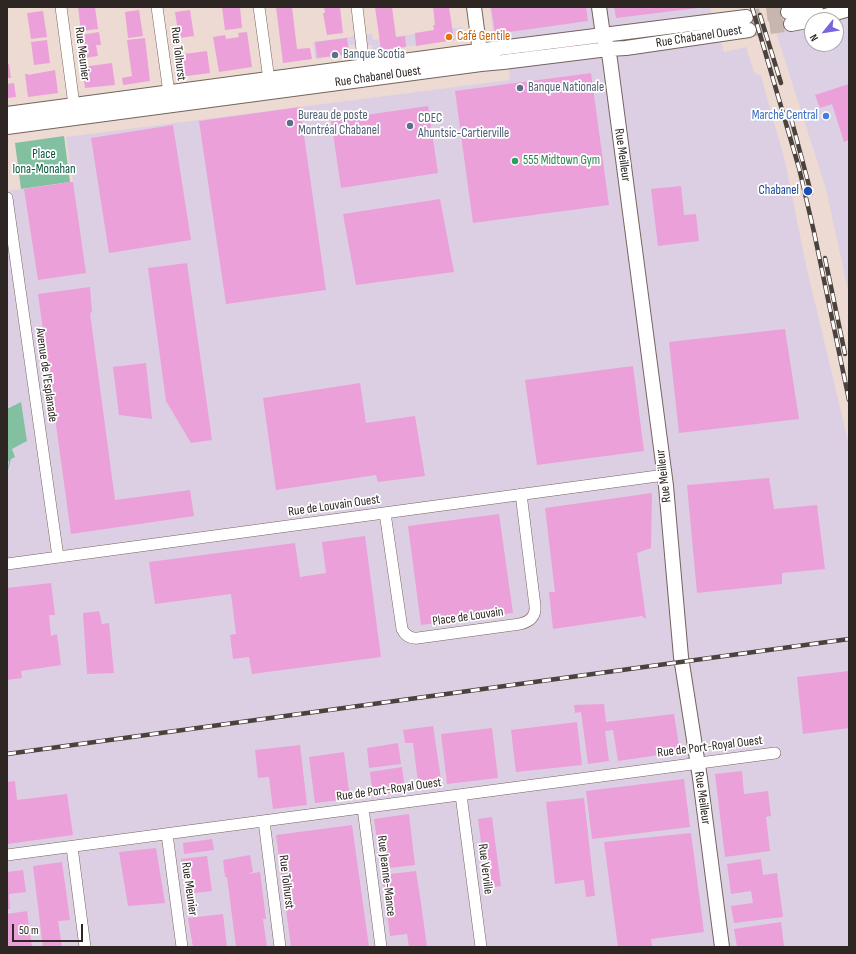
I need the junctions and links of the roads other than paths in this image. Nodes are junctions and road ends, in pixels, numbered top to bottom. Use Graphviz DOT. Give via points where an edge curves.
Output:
graph roads {
  1 [pos="61,7"];
  2 [pos="157,7"];
  3 [pos="259,7"];
  4 [pos="357,7"];
  5 [pos="474,7"];
  6 [pos="599,7"];
  7 [pos="816,7"];
  8 [pos="849,9"];
  9 [pos="804,12"];
  10 [pos="804,12"];
  11 [pos="839,12"];
  12 [pos="804,19"];
  13 [pos="603,35"];
  14 [pos="608,49"];
  15 [pos="480,57"];
  16 [pos="364,66"];
  17 [pos="269,85"];
  18 [pos="169,99"];
  19 [pos="74,105"];
  20 [pos="7,114"];
  21 [pos="7,127"];
  22 [pos="7,198"];
  23 [pos="665,475"];
  24 [pos="521,494"];
  25 [pos="385,513"];
  26 [pos="58,557"];
  27 [pos="7,564"];
  28 [pos="775,753"];
  29 [pos="697,763"];
  30 [pos="461,795"];
  31 [pos="363,808"];
  32 [pos="264,821"];
  33 [pos="167,834"];
  34 [pos="72,847"];
  35 [pos="7,855"];
  36 [pos="85,947"];
  37 [pos="182,947"];
  38 [pos="280,947"];
  39 [pos="381,947"];
  40 [pos="481,947"];
  41 [pos="722,947"];
  1 -- 19 [label="street, Rue Meunier"];
  2 -- 18 [label="street, Rue Tolhurst"];
  3 -- 17 [label="street"];
  4 -- 16 [label="street"];
  5 -- 15 [label="street"];
  6 -- 13 [label="street, Rue Meilleur"];
  7 -- 9 [label="street"];
  8 -- 11 [label="street"];
  10 -- 12 [label="street" via="790,18"];
  13 -- 14 [label="street, Rue Meilleur"];
  13 -- 14 [label="street, Rue Chabanel Ouest" via="747,24 649,45"];
  13 -- 15 [label="street, Rue Chabanel Ouest"];
  14 -- 15 [label="street, Rue Chabanel Ouest" via="503,62"];
  14 -- 23 [label="street, Rue Meilleur"];
  15 -- 16 [label="street, Rue Chabanel Ouest"];
  15 -- 17 [label="street, Rue Chabanel Ouest"];
  16 -- 17 [label="street, Rue Chabanel Ouest"];
  17 -- 18 [label="street, Rue Chabanel Ouest"];
  18 -- 19 [label="street, Rue Chabanel Ouest"];
  18 -- 21 [label="street, Rue Chabanel Ouest"];
  19 -- 20 [label="street, Rue Chabanel Ouest"];
  22 -- 26 [label="street, Avenue de l'Esplanade"];
  23 -- 24 [label="street, Rue de Louvain Ouest"];
  23 -- 29 [label="street, Rue Meilleur" via="679,636"];
  24 -- 25 [label="street, Rue de Louvain Ouest"];
  24 -- 25 [label="street, Place de Louvain" via="535,606 533,617 520,624 420,638 409,637 402,628"];
  25 -- 26 [label="street, Rue de Louvain Ouest"];
  26 -- 27 [label="street, Rue de Louvain Ouest"];
  28 -- 29 [label="street, Rue de Port-Royal Ouest"];
  29 -- 30 [label="street, Rue de Port-Royal Ouest"];
  29 -- 41 [label="street, Rue Meilleur"];
  30 -- 31 [label="street, Rue de Port-Royal Ouest"];
  30 -- 40 [label="street, Rue Verville"];
  31 -- 32 [label="street, Rue de Port-Royal Ouest"];
  31 -- 39 [label="street, Rue Jeanne-Mance"];
  32 -- 33 [label="street, Rue de Port-Royal Ouest"];
  32 -- 38 [label="street, Rue Tolhurst"];
  33 -- 34 [label="street, Rue de Port-Royal Ouest"];
  33 -- 37 [label="street, Rue Meunier"];
  34 -- 35 [label="street, Rue de Port-Royal Ouest"];
  34 -- 36 [label="street"];
}
